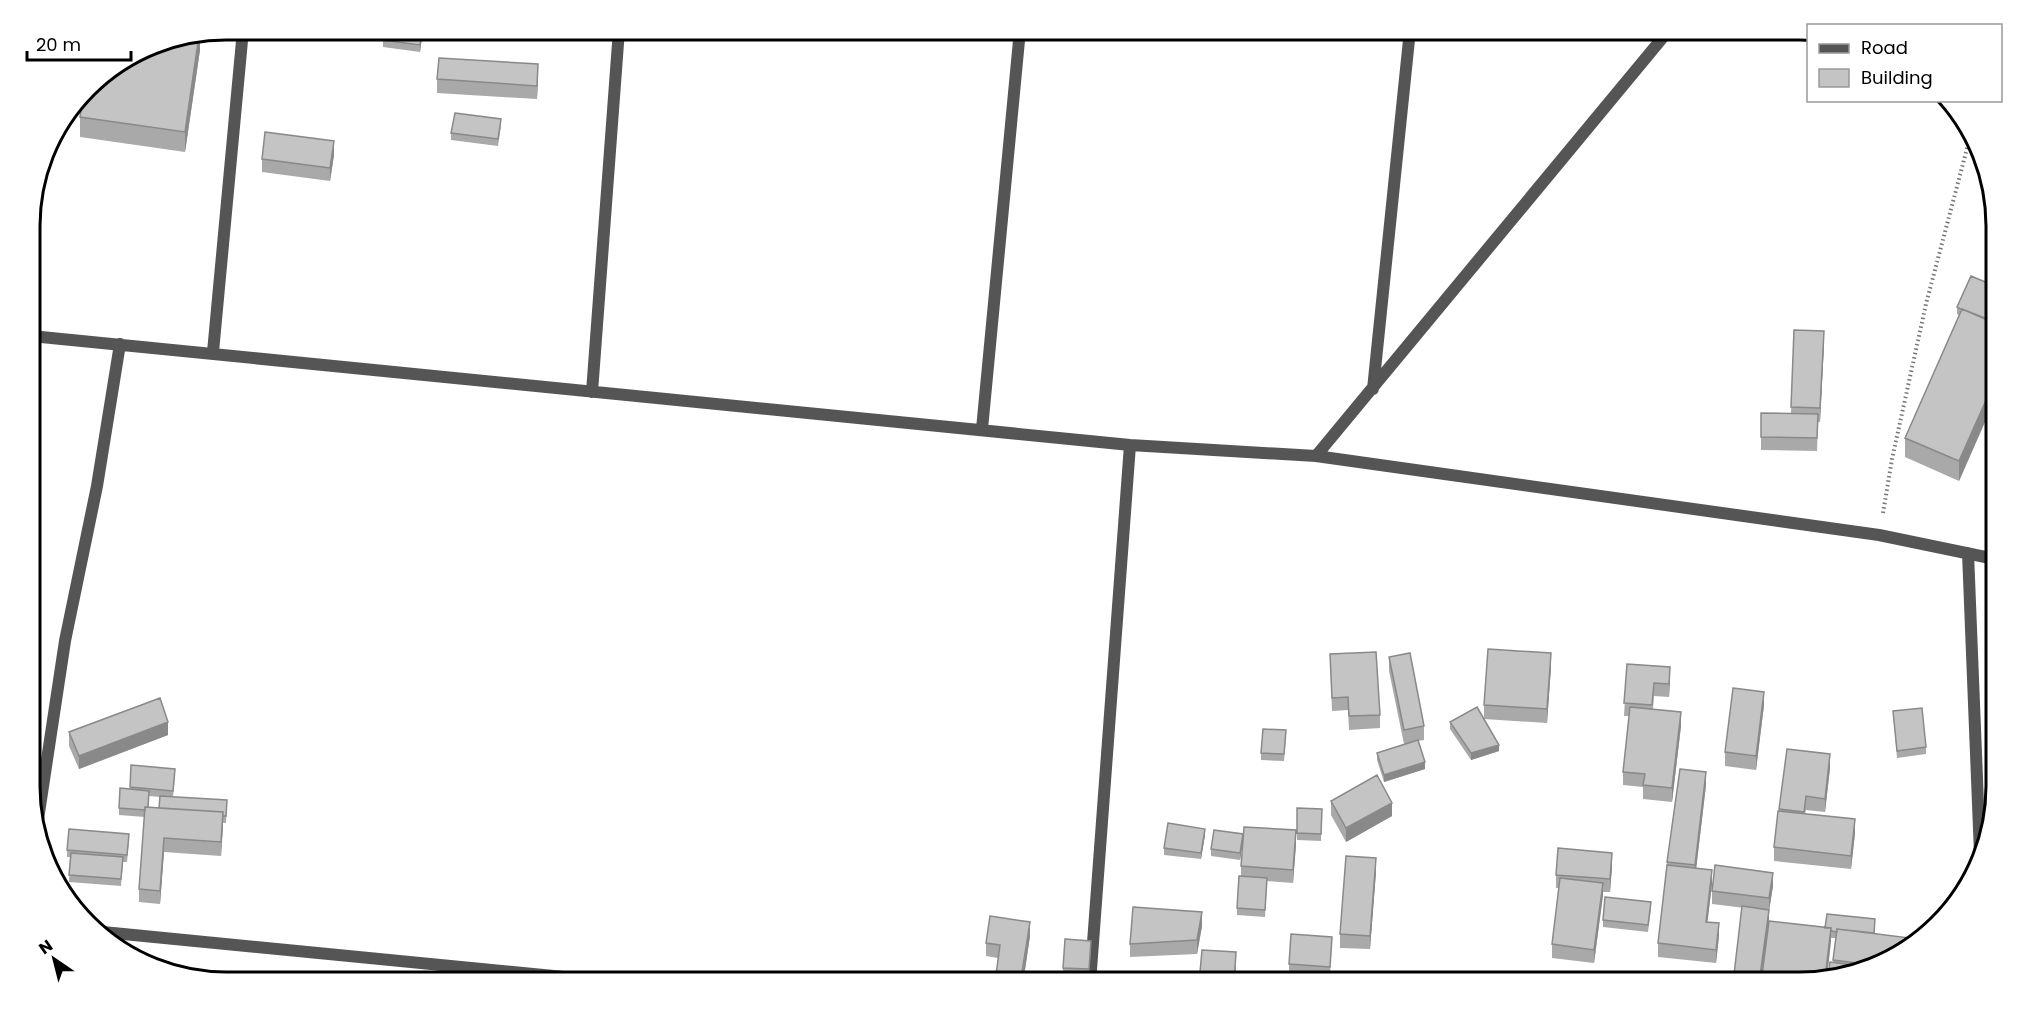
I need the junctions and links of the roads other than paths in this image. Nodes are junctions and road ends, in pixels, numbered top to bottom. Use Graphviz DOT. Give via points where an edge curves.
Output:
graph roads {
  1 [pos="242,40"];
  2 [pos="618,40"];
  3 [pos="1019,40"];
  4 [pos="1409,40"];
  5 [pos="1661,40"];
  6 [pos="41,337"];
  7 [pos="120,344"];
  8 [pos="213,352"];
  9 [pos="1373,389"];
  10 [pos="592,392"];
  11 [pos="982,429"];
  12 [pos="1130,445"];
  13 [pos="1316,456"];
  14 [pos="1968,553"];
  15 [pos="1986,557"];
  16 [pos="41,799"];
  17 [pos="1979,833"];
  18 [pos="112,933"];
  19 [pos="513,972"];
  20 [pos="1091,972"];
  1 -- 8 [label="street"];
  2 -- 10 [label="street"];
  3 -- 11 [label="street"];
  4 -- 9 [label="street"];
  5 -- 9 [label="street"];
  6 -- 7 [label="street"];
  7 -- 8 [label="street"];
  7 -- 16 [label="street" via="97,486 65,641"];
  8 -- 10 [label="street"];
  9 -- 13 [label="street"];
  10 -- 11 [label="street"];
  11 -- 12 [label="street"];
  12 -- 13 [label="street"];
  12 -- 20 [label="street"];
  13 -- 14 [label="street" via="1880,535"];
  14 -- 15 [label="street"];
  14 -- 17 [label="street"];
  18 -- 19 [label="street"];
}
